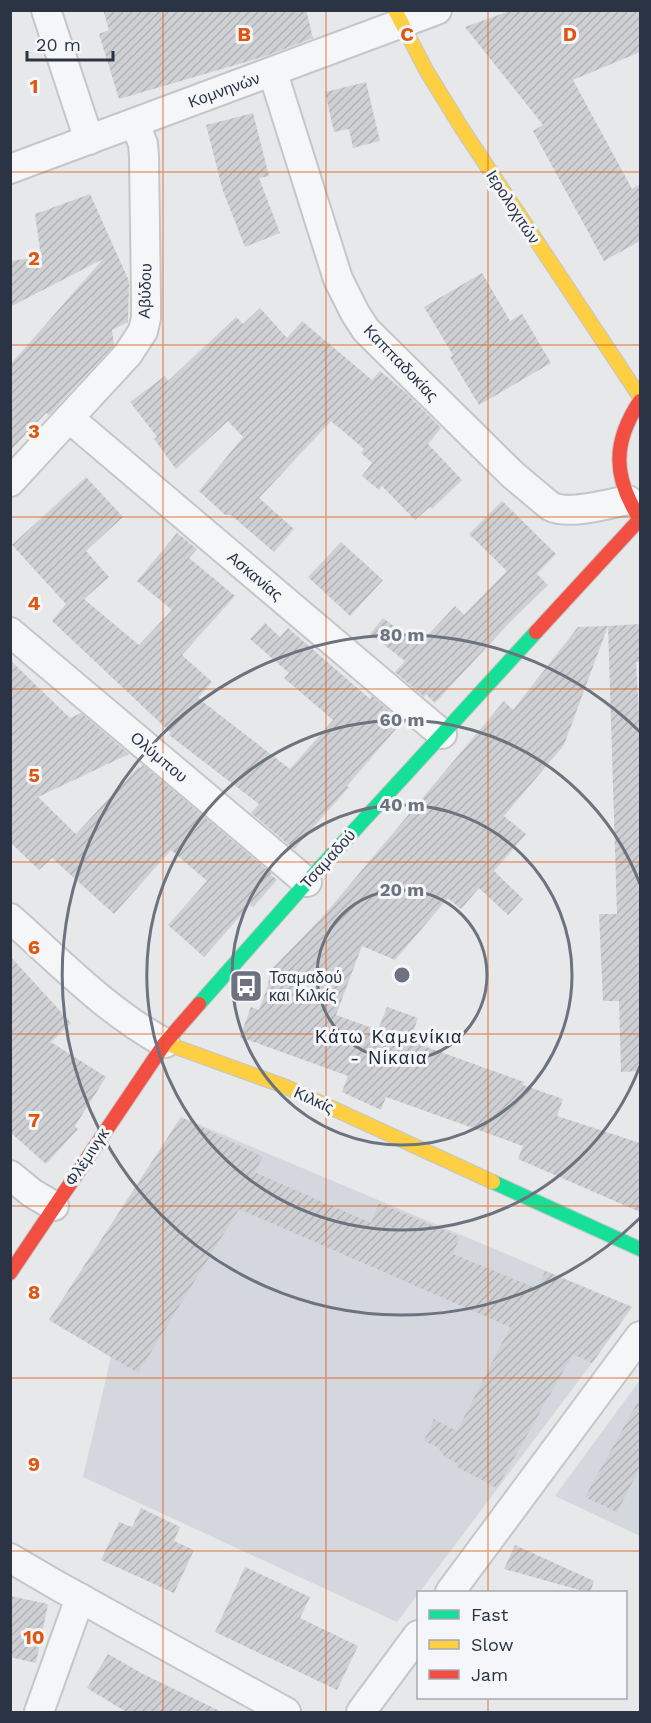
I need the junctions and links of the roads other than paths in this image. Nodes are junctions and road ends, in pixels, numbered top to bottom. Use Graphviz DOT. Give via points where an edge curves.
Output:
graph roads {
  1 [pos="46,10"];
  2 [pos="437,10"];
  3 [pos="399,17"];
  4 [pos="273,73"];
  5 [pos="135,123"];
  6 [pos="89,140"];
  7 [pos="10,169"];
  8 [pos="640,399"];
  9 [pos="69,418"];
  10 [pos="10,482"];
  11 [pos="636,513"];
  12 [pos="10,632"];
  13 [pos="442,734"];
  14 [pos="307,882"];
  15 [pos="10,918"];
  16 [pos="165,1042"];
  17 [pos="10,1175"];
  18 [pos="32,1202"];
  19 [pos="640,1249"];
  20 [pos="10,1273"];
  21 [pos="640,1336"];
  22 [pos="10,1558"];
  23 [pos="451,1591"];
  24 [pos="80,1598"];
  25 [pos="417,1636"];
  26 [pos="39,1713"];
  27 [pos="286,1713"];
  28 [pos="361,1713"];
  1 -- 6 [label="street"];
  2 -- 3 [label="street, Κομνηνών"];
  3 -- 4 [label="street, Κομνηνών"];
  3 -- 8 [label="street, Ιερολοχιτών" via="451,111"];
  4 -- 5 [label="street, Κομνηνών"];
  4 -- 11 [label="street, Καππαδοκίας" via="338,279 366,330 513,475 550,506"];
  5 -- 6 [label="street, Κομνηνών"];
  5 -- 9 [label="street, Αβύδου" via="144,156 146,318 143,331 128,354"];
  6 -- 7 [label="street, Κομνηνών"];
  8 -- 11 [label="street" via="629,417 619,448 623,490"];
  9 -- 10 [label="street, Αβύδου"];
  9 -- 13 [label="street, Ασκανίας"];
  11 -- 13 [label="street, Τσαμαδού"];
  12 -- 14 [label="street, Ολύμπου"];
  13 -- 14 [label="street, Τσαμαδού"];
  14 -- 16 [label="street, Τσαμαδού"];
  15 -- 16 [label="street, Κιλκίς" via="112,1009"];
  16 -- 18 [label="street, Φλέμινγκ"];
  16 -- 19 [label="street, Κιλκίς" via="284,1086"];
  17 -- 18 [label="street"];
  18 -- 20 [label="street, Φλέμινγκ"];
  21 -- 23 [label="street"];
  22 -- 24 [label="street"];
  24 -- 26 [label="street"];
  24 -- 27 [label="street"];
  25 -- 28 [label="street"];
}
